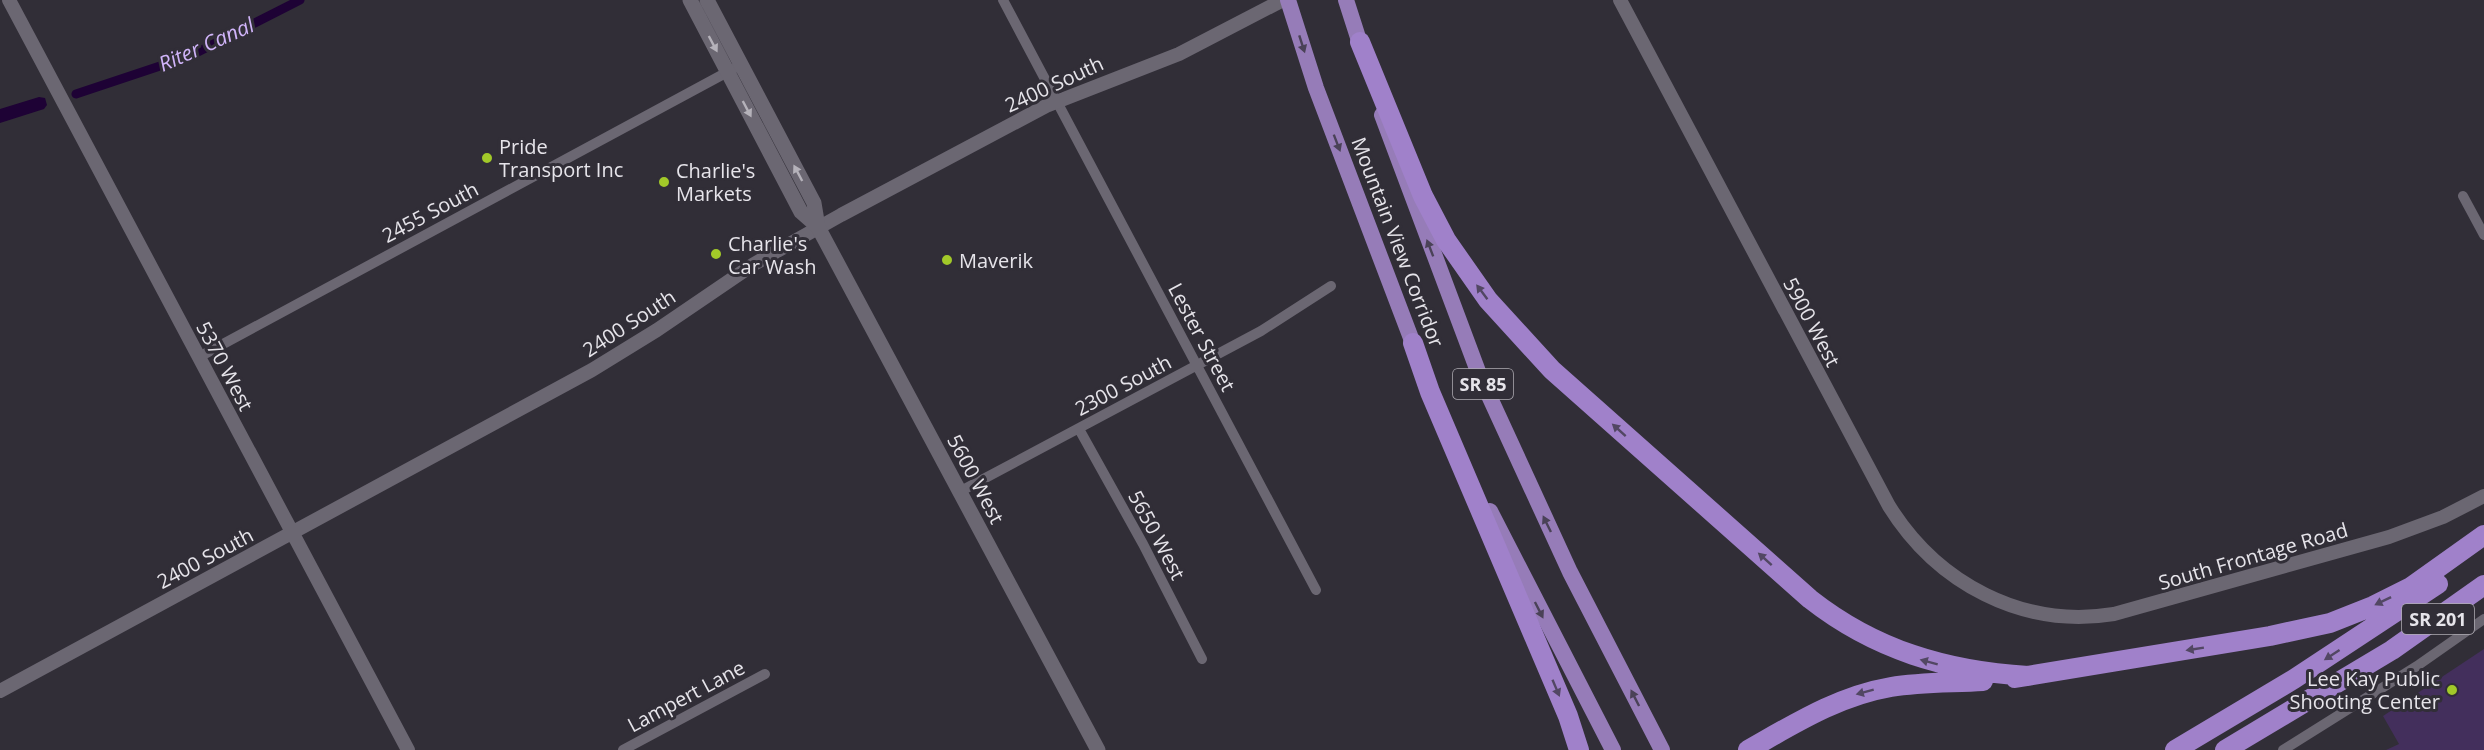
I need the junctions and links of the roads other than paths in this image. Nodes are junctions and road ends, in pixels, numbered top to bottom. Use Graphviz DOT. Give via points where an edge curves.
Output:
graph roads {
  1 [pos="9,0"];
  2 [pos="690,0"];
  3 [pos="706,0"];
  4 [pos="1003,0"];
  5 [pos="1283,0"];
  6 [pos="1288,0"];
  7 [pos="1346,0"];
  8 [pos="1620,0"];
  9 [pos="1360,42"];
  10 [pos="734,68"];
  11 [pos="1057,101"];
  12 [pos="2463,196"];
  13 [pos="818,227"];
  14 [pos="2484,235"];
  15 [pos="1331,286"];
  16 [pos="1413,343"];
  17 [pos="199,357"];
  18 [pos="1197,366"];
  19 [pos="1079,429"];
  20 [pos="959,492"];
  21 [pos="2484,496"];
  22 [pos="292,533"];
  23 [pos="2484,535"];
  24 [pos="2484,550"];
  25 [pos="2484,585"];
  26 [pos="1316,590"];
  27 [pos="2024,610"];
  28 [pos="2484,619"];
  29 [pos="2392,650"];
  30 [pos="1202,659"];
  31 [pos="765,674"];
  32 [pos="2028,676"];
  33 [pos="0,691"];
  34 [pos="408,750"];
  35 [pos="623,750"];
  36 [pos="1098,750"];
  37 [pos="1579,750"];
  38 [pos="1613,750"];
  39 [pos="1662,750"];
  40 [pos="1748,750"];
  41 [pos="2175,750"];
  42 [pos="2225,750"];
  43 [pos="2245,750"];
  44 [pos="2283,750"];
  1 -- 17 [label="street, 5370 West"];
  2 -- 10 [label="main road, 5600 West, one-way"];
  3 -- 10 [label="main road, 5600 West"];
  4 -- 11 [label="street, Lester Street"];
  5 -- 11 [label="street, 2400 South" via="1179,54"];
  6 -- 16 [label="highway, Mountain View Corridor / SR 85, one-way" via="1316,88"];
  7 -- 9 [label="highway, Mountain View Corridor / SR 85"];
  8 -- 27 [label="street, 5900 West" via="1898,521 1923,552 1958,580"];
  32 -- 9 [label="highway, one-way" via="1924,661 1840,622 1535,354 1473,281 1434,219"];
  39 -- 9 [label="highway, Mountain View Corridor / SR 85, one-way" via="1565,562 1479,374 1391,145"];
  10 -- 13 [label="main road, 5600 West" via="814,202"];
  10 -- 17 [label="street, 2455 South"];
  11 -- 13 [label="street, 2400 South"];
  11 -- 18 [label="street, Lester Street"];
  12 -- 14 [label="street"];
  13 -- 20 [label="main road, 5600 West"];
  13 -- 22 [label="street, 2400 South" via="738,274 620,354"];
  15 -- 18 [label="street, 2300 South"];
  16 -- 37 [label="highway, one-way"];
  16 -- 38 [label="highway, Mountain View Corridor / SR 85, one-way" via="1465,461"];
  17 -- 22 [label="street, 5370 West"];
  18 -- 19 [label="street, 2300 South"];
  18 -- 26 [label="street, Lester Street"];
  19 -- 20 [label="street, 2300 South"];
  19 -- 30 [label="street, 5650 West"];
  20 -- 36 [label="main road, 5600 West"];
  21 -- 27 [label="street, South Frontage Road" via="2443,517 2389,537 2133,610 2089,617"];
  22 -- 33 [label="street, 2400 South"];
  22 -- 34 [label="street, 5370 West"];
  23 -- 32 [label="highway, one-way" via="2411,587 2330,622 2270,636"];
  24 -- 41 [label="highway, SR 201, one-way" via="2374,628"];
  25 -- 29 [label="highway, SR 201"];
  28 -- 44 [label="street"];
  29 -- 42 [label="highway, SR 201"];
  29 -- 43 [label="highway" via="2362,677"];
  31 -- 35 [label="street, Lampert Lane"];
  32 -- 40 [label="highway, one-way" via="1908,684 1860,694 1821,709"];
}
